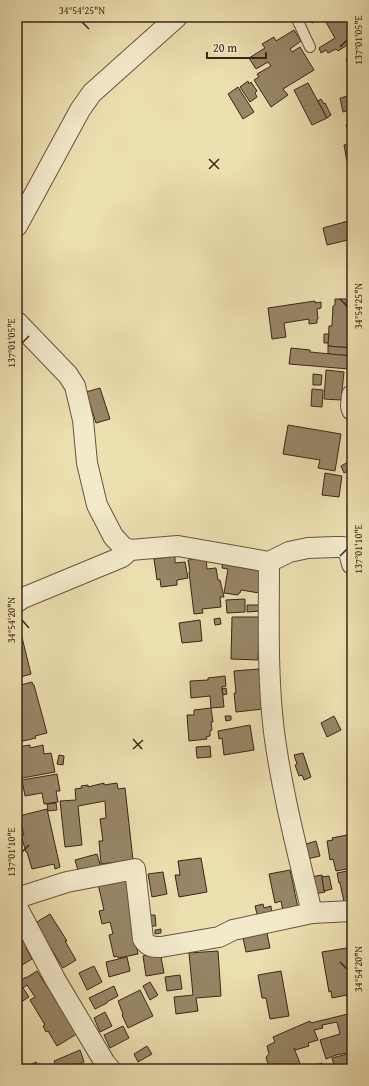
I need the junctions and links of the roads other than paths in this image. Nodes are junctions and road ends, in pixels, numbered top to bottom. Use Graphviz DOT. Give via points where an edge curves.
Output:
graph roads {
  1 [pos="177,17"];
  2 [pos="296,17"];
  3 [pos="310,47"];
  4 [pos="17,226"];
  5 [pos="17,322"];
  6 [pos="352,395"];
  7 [pos="352,410"];
  8 [pos="130,550"];
  9 [pos="349,550"];
  10 [pos="269,562"];
  11 [pos="17,602"];
  12 [pos="17,898"];
  13 [pos="17,907"];
  14 [pos="352,911"];
  15 [pos="312,913"];
  16 [pos="102,1067"];
  1 -- 4 [label="street" via="92,93 80,110"];
  2 -- 3 [label="lane"];
  5 -- 8 [label="street" via="68,375 75,386 83,420 87,463 98,504 113,536 123,548"];
  6 -- 7 [label="street"];
  8 -- 10 [label="street" via="178,546"];
  8 -- 11 [label="street" via="122,557"];
  9 -- 10 [label="street" via="308,548 288,552"];
  10 -- 15 [label="street" via="269,673 274,731 292,829"];
  12 -- 15 [label="street" via="67,882 135,869 143,939 152,947 219,937 233,930"];
  13 -- 16 [label="street"];
  14 -- 15 [label="street"];
}
